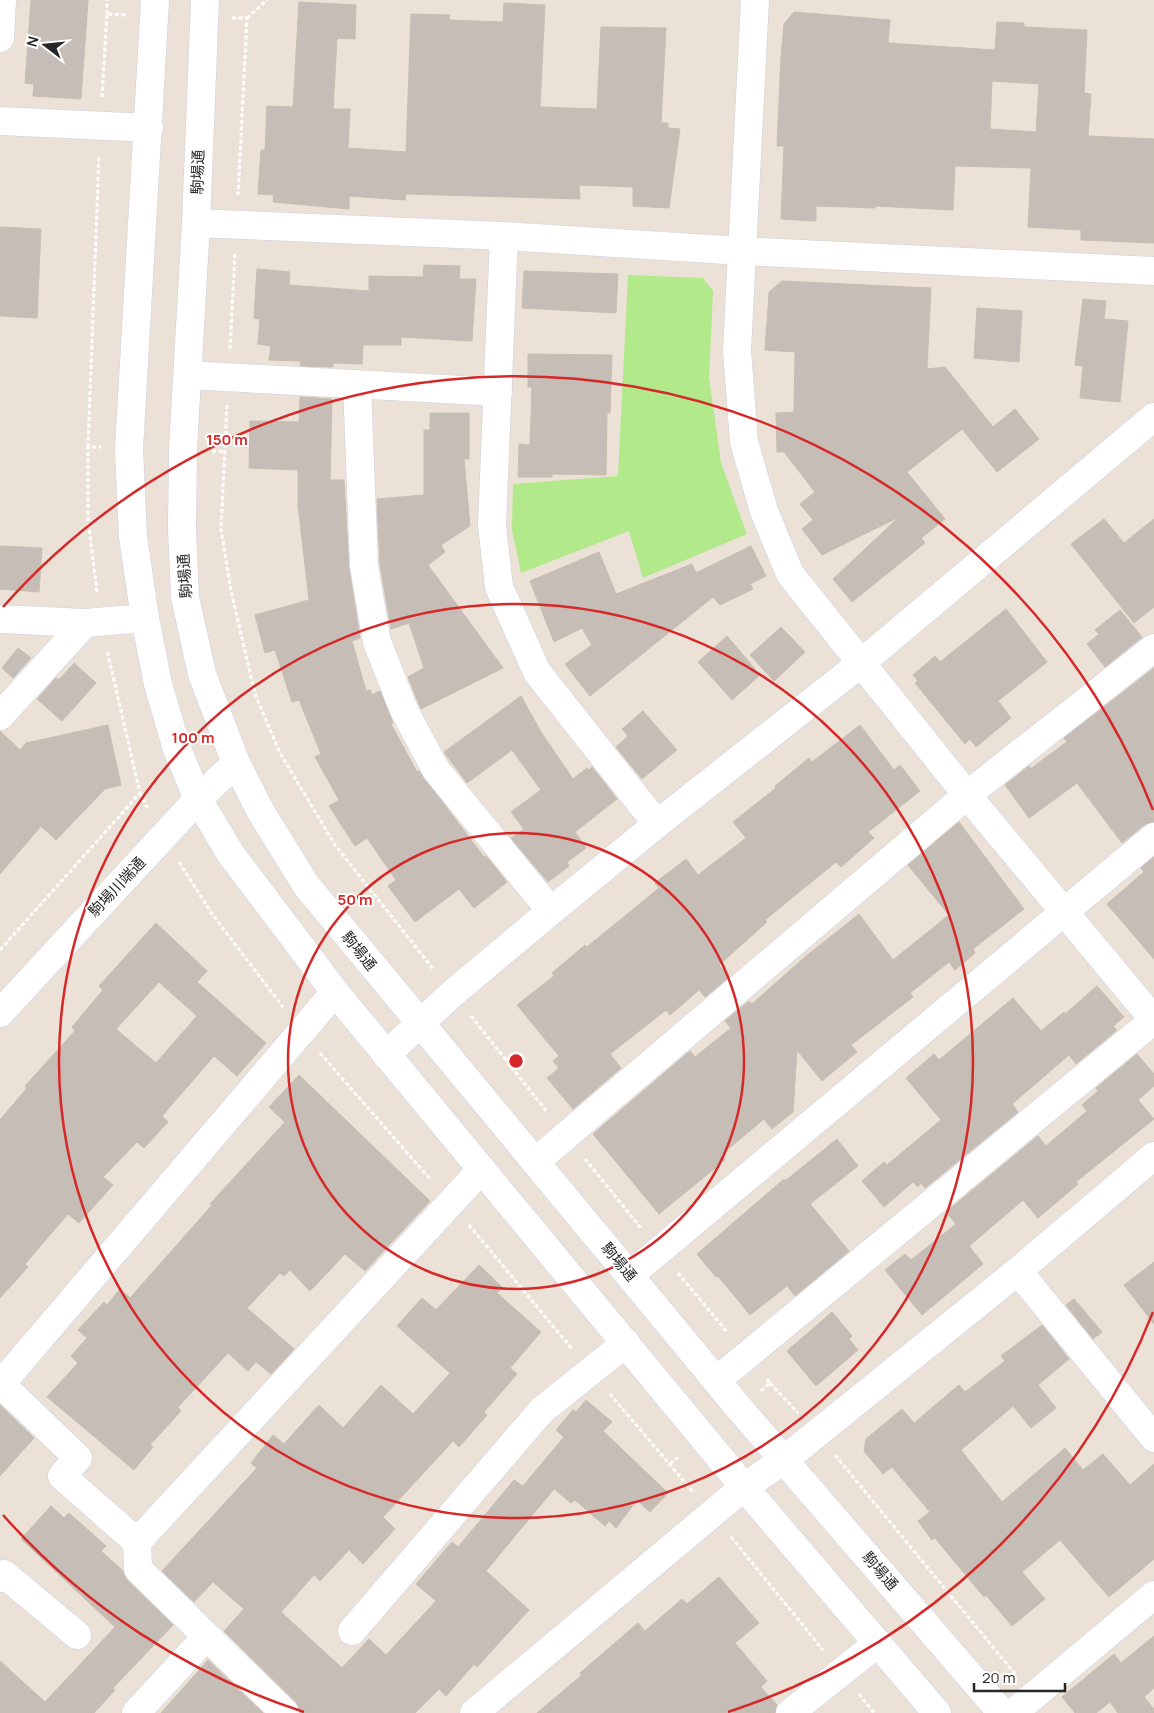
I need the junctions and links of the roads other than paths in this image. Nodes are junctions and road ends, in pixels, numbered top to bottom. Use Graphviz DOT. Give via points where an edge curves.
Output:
graph roads {
  1 [pos="155,0"];
  2 [pos="205,0"];
  3 [pos="755,0"];
  4 [pos="1,5"];
  5 [pos="0,38"];
  6 [pos="0,121"];
  7 [pos="149,128"];
  8 [pos="196,223"];
  9 [pos="504,236"];
  10 [pos="742,251"];
  11 [pos="1154,271"];
  12 [pos="188,375"];
  13 [pos="358,384"];
  14 [pos="498,392"];
  15 [pos="1154,417"];
  16 [pos="145,618"];
  17 [pos="0,619"];
  18 [pos="93,623"];
  19 [pos="1154,648"];
  20 [pos="860,664"];
  21 [pos="0,716"];
  22 [pos="236,763"];
  23 [pos="967,795"];
  24 [pos="198,799"];
  25 [pos="657,824"];
  26 [pos="1154,837"];
  27 [pos="551,911"];
  28 [pos="1065,911"];
  29 [pos="335,992"];
  30 [pos="0,1013"];
  31 [pos="1154,1020"];
  32 [pos="421,1024"];
  33 [pos="386,1055"];
  34 [pos="1154,1156"];
  35 [pos="535,1162"];
  36 [pos="482,1170"];
  37 [pos="1018,1271"];
  38 [pos="630,1275"];
  39 [pos="626,1343"];
  40 [pos="716,1380"];
  41 [pos="0,1384"];
  42 [pos="1154,1438"];
  43 [pos="784,1460"];
  44 [pos="744,1487"];
  45 [pos="137,1542"];
  46 [pos="0,1578"];
  47 [pos="1154,1594"];
  48 [pos="352,1631"];
  49 [pos="77,1635"];
  50 [pos="206,1637"];
  51 [pos="878,1643"];
  52 [pos="1023,1705"];
  53 [pos="136,1713"];
  54 [pos="286,1713"];
  55 [pos="474,1713"];
  56 [pos="790,1713"];
  57 [pos="938,1713"];
  58 [pos="1002,1713"];
  1 -- 7 [label="street"];
  2 -- 8 [label="street, 駒場通"];
  3 -- 10 [label="street"];
  4 -- 5 [label="street"];
  6 -- 7 [label="street"];
  7 -- 16 [label="street" via="129,449 133,537"];
  8 -- 9 [label="street"];
  8 -- 12 [label="street, 駒場通"];
  9 -- 10 [label="street"];
  9 -- 14 [label="street"];
  10 -- 11 [label="street"];
  10 -- 20 [label="street" via="737,350 748,459 764,511 790,574"];
  12 -- 13 [label="street"];
  12 -- 22 [label="street, 駒場通" via="183,449 185,597 202,674"];
  13 -- 14 [label="street"];
  13 -- 27 [label="street" via="364,566 377,642 404,710 436,770"];
  14 -- 25 [label="street" via="492,525 499,587 537,672"];
  15 -- 20 [label="street"];
  16 -- 18 [label="street"];
  16 -- 24 [label="street" via="158,684 177,749"];
  17 -- 18 [label="street"];
  18 -- 21 [label="street"];
  19 -- 23 [label="street"];
  20 -- 23 [label="street"];
  20 -- 25 [label="street"];
  22 -- 24 [label="street, 駒場川端通"];
  22 -- 32 [label="street, 駒場通" via="260,812 306,884"];
  23 -- 28 [label="street"];
  23 -- 35 [label="street"];
  24 -- 29 [label="street" via="230,853"];
  24 -- 30 [label="street, 駒場川端通"];
  25 -- 27 [label="street"];
  26 -- 28 [label="street"];
  27 -- 32 [label="street"];
  28 -- 31 [label="street"];
  28 -- 38 [label="street"];
  29 -- 33 [label="street"];
  29 -- 41 [label="street"];
  31 -- 40 [label="street"];
  32 -- 33 [label="street"];
  32 -- 35 [label="street, 駒場通"];
  33 -- 36 [label="street"];
  34 -- 37 [label="street"];
  35 -- 38 [label="street, 駒場通"];
  36 -- 39 [label="street"];
  36 -- 45 [label="street"];
  37 -- 42 [label="street"];
  37 -- 43 [label="street"];
  38 -- 40 [label="street, 駒場通"];
  39 -- 44 [label="street"];
  39 -- 48 [label="street" via="542,1410"];
  40 -- 43 [label="street, 駒場通"];
  41 -- 45 [label="street" via="78,1458 62,1476"];
  43 -- 44 [label="street"];
  43 -- 58 [label="street, 駒場通"];
  44 -- 51 [label="street"];
  44 -- 55 [label="street"];
  45 -- 50 [label="street" via="138,1569"];
  46 -- 49 [label="street" via="4,1574"];
  47 -- 52 [label="street"];
  50 -- 53 [label="street"];
  50 -- 54 [label="street"];
  51 -- 56 [label="street"];
  51 -- 57 [label="street"];
}
